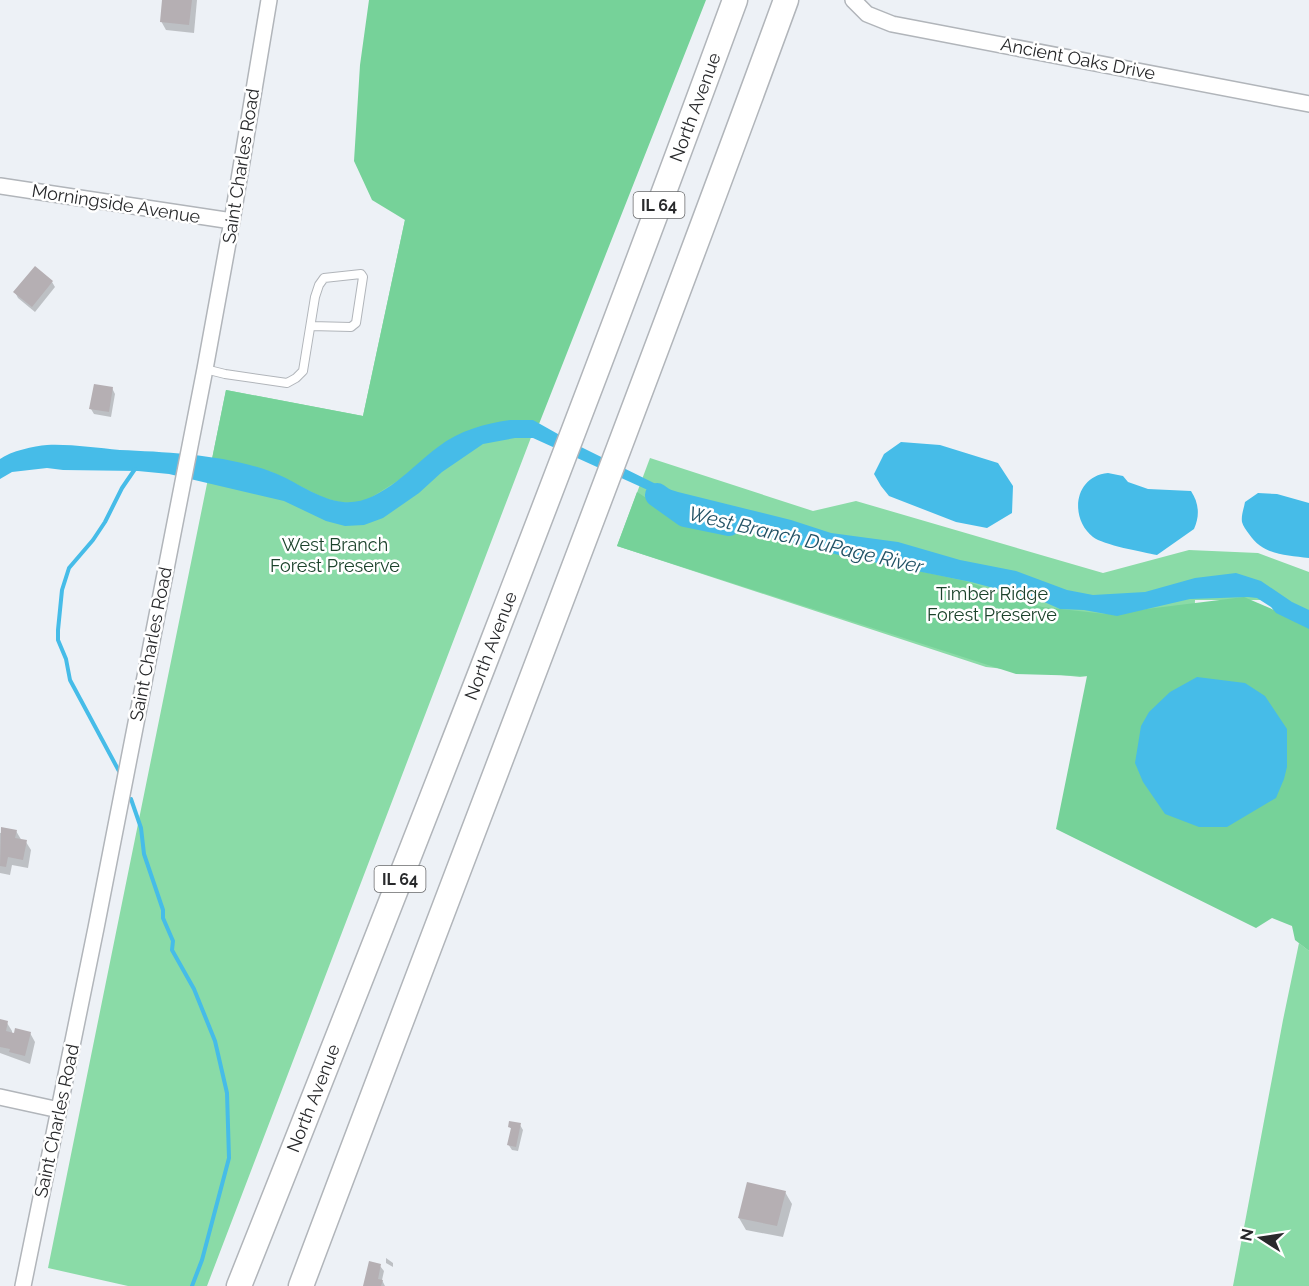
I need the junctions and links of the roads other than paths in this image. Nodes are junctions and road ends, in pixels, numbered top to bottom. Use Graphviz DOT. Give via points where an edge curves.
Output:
graph roads {
  1 [pos="269,0"];
  2 [pos="735,0"];
  3 [pos="786,0"];
  4 [pos="853,0"];
  5 [pos="1309,104"];
  6 [pos="0,186"];
  7 [pos="232,221"];
  8 [pos="311,326"];
  9 [pos="205,369"];
  10 [pos="0,1097"];
  11 [pos="59,1110"];
  12 [pos="22,1286"];
  13 [pos="239,1286"];
  14 [pos="303,1286"];
  1 -- 7 [label="street, Saint Charles Road"];
  2 -- 13 [label="main road, North Avenue / IL 64" via="379,934"];
  3 -- 14 [label="main road, IL 64"];
  4 -- 5 [label="street, Ancient Oaks Drive" via="867,14 892,24"];
  6 -- 7 [label="street, Morningside Avenue"];
  7 -- 9 [label="street, Saint Charles Road"];
  8 -- 8 [label="lane" via="315,297 324,278 361,274 356,323 351,327"];
  8 -- 9 [label="lane" via="303,371 287,383"];
  9 -- 11 [label="street, Saint Charles Road"];
  10 -- 11 [label="street"];
  11 -- 12 [label="street, Saint Charles Road"];
}
